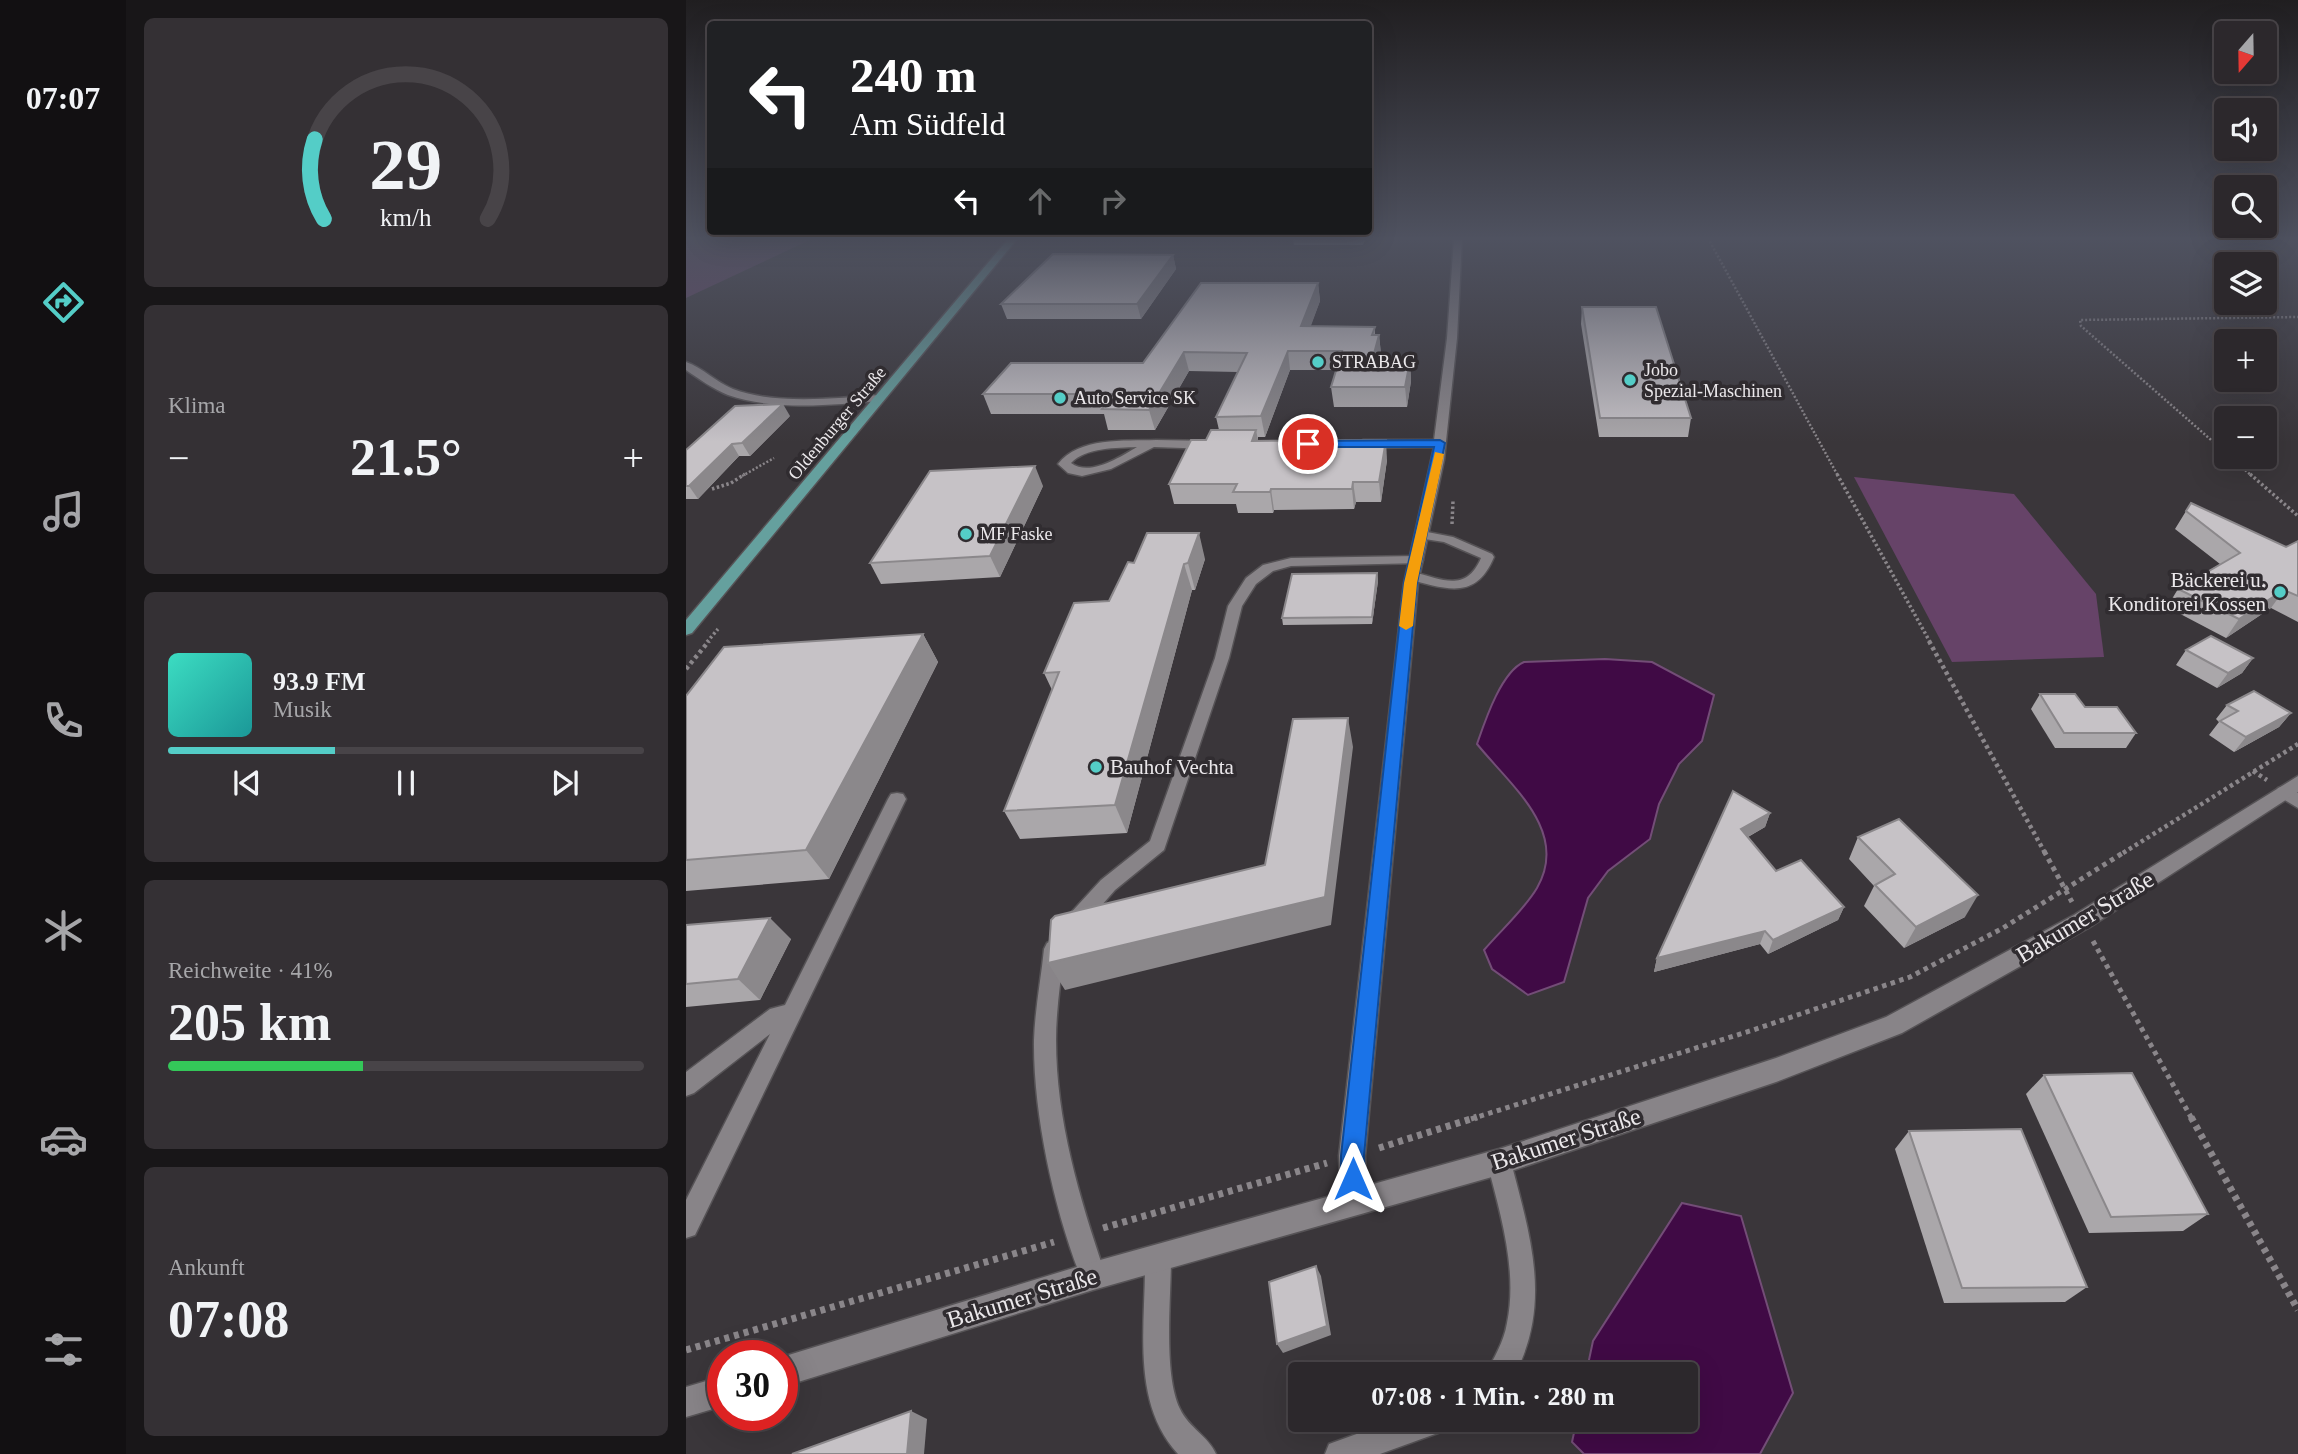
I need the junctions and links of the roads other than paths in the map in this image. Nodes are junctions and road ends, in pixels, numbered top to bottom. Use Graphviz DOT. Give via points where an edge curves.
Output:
graph roads {
  1 [pos="958,306"];
  2 [pos="1454,306"];
  3 [pos="686,365"];
  4 [pos="880,398"];
  5 [pos="1440,443"];
  6 [pos="1343,444"];
  7 [pos="1150,445"];
  8 [pos="1219,445"];
  9 [pos="1422,535"];
  10 [pos="1415,568"];
  11 [pos="686,630"];
  12 [pos="2293,792"];
  13 [pos="897,799"];
  14 [pos="790,1013"];
  15 [pos="686,1084"];
  16 [pos="1499,1162"];
  17 [pos="1354,1202"];
  18 [pos="686,1226"];
  19 [pos="1158,1258"];
  20 [pos="1093,1276"];
  21 [pos="1506,1362"];
  22 [pos="798,1367"];
  23 [pos="707,1396"];
  24 [pos="686,1402"];
  25 [pos="1402,1432"];
  26 [pos="1202,1454"];
  27 [pos="1339,1454"];
  1 -- 4 [label="main road, Oldenburger Straße"];
  2 -- 5 [label="street"];
  3 -- 4 [label="street" via="723,389 748,397"];
  4 -- 11 [label="main road, Oldenburger Straße"];
  5 -- 6 [label="street"];
  5 -- 9 [label="street"];
  7 -- 7 [label="street" via="1082,449 1064,464 1085,472 1119,463"];
  7 -- 8 [label="street"];
  9 -- 10 [label="street"];
  9 -- 10 [label="lane" via="1462,543 1488,557 1483,573 1466,585 1445,585"];
  10 -- 17 [label="street" via="1352,1156"];
  10 -- 20 [label="lane" via="1291,562 1268,568 1251,581 1235,606 1222,658 1158,845 1108,885 1055,944 1045,1040 1054,1134"];
  12 -- 16 [label="street, Bakumer Straße" via="2082,921 1894,1025 1776,1070"];
  13 -- 14 [label="lane"];
  14 -- 15 [label="lane" via="777,1016"];
  14 -- 18 [label="lane"];
  16 -- 17 [label="street, Bakumer Straße"];
  16 -- 21 [label="lane" via="1518,1240 1523,1292 1516,1342"];
  17 -- 19 [label="street, Bakumer Straße"];
  19 -- 20 [label="street, Bakumer Straße"];
  19 -- 26 [label="lane" via="1160,1390 1172,1423"];
  20 -- 22 [label="street, Bakumer Straße"];
  23 -- 24 [label="street"];
  25 -- 27 [label="lane"];
}
